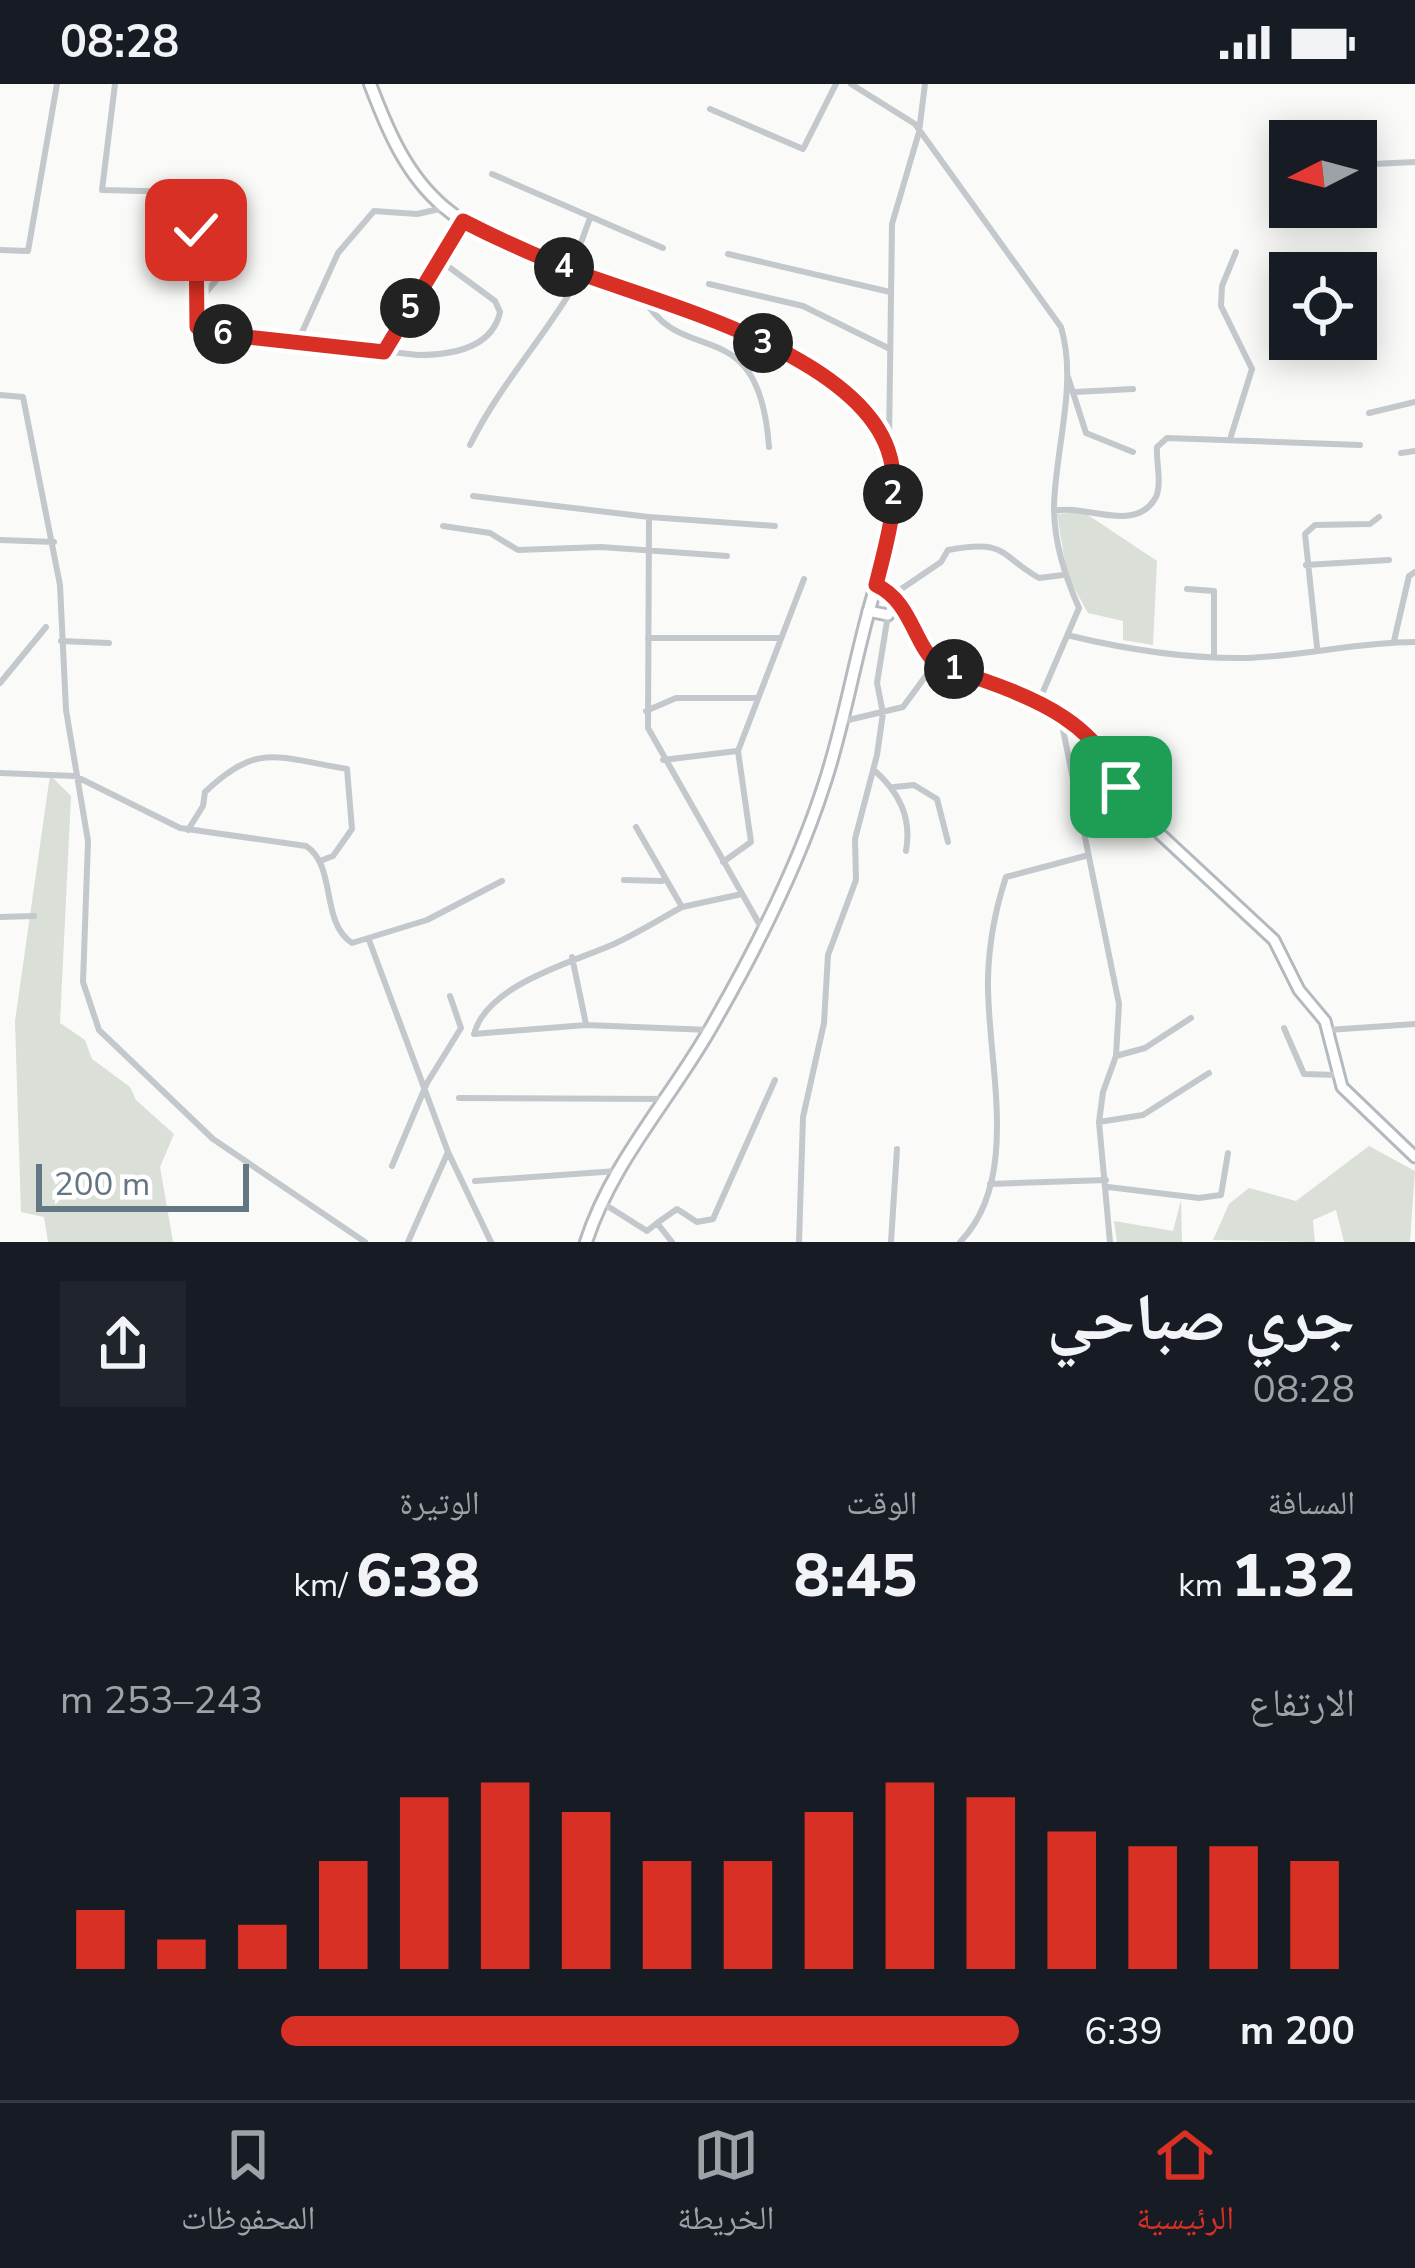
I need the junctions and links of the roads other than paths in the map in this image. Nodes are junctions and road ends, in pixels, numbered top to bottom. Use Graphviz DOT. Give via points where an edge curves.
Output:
graph roads {
  1 [pos="57,84"];
  2 [pos="116,84"];
  3 [pos="370,84"];
  4 [pos="836,84"];
  5 [pos="851,84"];
  6 [pos="926,84"];
  7 [pos="710,109"];
  8 [pos="920,132"];
  9 [pos="1415,162"];
  10 [pos="1377,164"];
  11 [pos="492,174"];
  12 [pos="444,208"];
  13 [pos="194,216"];
  14 [pos="590,218"];
  15 [pos="463,221"];
  16 [pos="663,248"];
  17 [pos="0,250"];
  18 [pos="1236,252"];
  19 [pos="728,254"];
  20 [pos="438,259"];
  21 [pos="576,272"];
  22 [pos="710,284"];
  23 [pos="890,292"];
  24 [pos="641,294"];
  25 [pos="197,302"];
  26 [pos="298,341"];
  27 [pos="888,348"];
  28 [pos="384,352"];
  29 [pos="1066,372"];
  30 [pos="1133,389"];
  31 [pos="1075,392"];
  32 [pos="0,394"];
  33 [pos="1415,402"];
  34 [pos="1369,413"];
  35 [pos="1231,436"];
  36 [pos="1360,445"];
  37 [pos="470,446"];
  38 [pos="769,447"];
  39 [pos="888,450"];
  40 [pos="1133,452"];
  41 [pos="1415,452"];
  42 [pos="1402,453"];
  43 [pos="473,496"];
  44 [pos="1054,511"];
  45 [pos="649,517"];
  46 [pos="1379,517"];
  47 [pos="442,526"];
  48 [pos="775,526"];
  49 [pos="0,540"];
  50 [pos="54,542"];
  51 [pos="646,552"];
  52 [pos="727,556"];
  53 [pos="1389,560"];
  54 [pos="1306,566"];
  55 [pos="1415,572"];
  56 [pos="1064,575"];
  57 [pos="804,579"];
  58 [pos="876,585"];
  59 [pos="1187,589"];
  60 [pos="895,599"];
  61 [pos="868,611"];
  62 [pos="888,615"];
  63 [pos="46,627"];
  64 [pos="1071,636"];
  65 [pos="648,638"];
  66 [pos="782,638"];
  67 [pos="61,641"];
  68 [pos="1415,642"];
  69 [pos="109,643"];
  70 [pos="1394,643"];
  71 [pos="1317,647"];
  72 [pos="1214,656"];
  73 [pos="936,662"];
  74 [pos="0,683"];
  75 [pos="758,698"];
  76 [pos="1039,701"];
  77 [pos="646,712"];
  78 [pos="883,713"];
  79 [pos="1060,715"];
  80 [pos="842,721"];
  81 [pos="739,751"];
  82 [pos="663,760"];
  83 [pos="874,770"];
  84 [pos="0,773"];
  85 [pos="75,776"];
  86 [pos="894,787"];
  87 [pos="636,826"];
  88 [pos="188,830"];
  89 [pos="948,842"];
  90 [pos="906,851"];
  91 [pos="1087,856"];
  92 [pos="320,861"];
  93 [pos="723,862"];
  94 [pos="624,880"];
  95 [pos="502,881"];
  96 [pos="664,881"];
  97 [pos="742,895"];
  98 [pos="682,907"];
  99 [pos="34,916"];
  100 [pos="0,917"];
  101 [pos="761,927"];
  102 [pos="369,940"];
  103 [pos="572,957"];
  104 [pos="450,996"];
  105 [pos="1191,1018"];
  106 [pos="1415,1024"];
  107 [pos="586,1025"];
  108 [pos="1284,1028"];
  109 [pos="710,1030"];
  110 [pos="1328,1030"];
  111 [pos="1116,1056"];
  112 [pos="1209,1072"];
  113 [pos="1336,1076"];
  114 [pos="775,1080"];
  115 [pos="427,1082"];
  116 [pos="459,1099"];
  117 [pos="666,1099"];
  118 [pos="1100,1122"];
  119 [pos="897,1149"];
  120 [pos="448,1152"];
  121 [pos="1228,1153"];
  122 [pos="1415,1157"];
  123 [pos="392,1166"];
  124 [pos="617,1171"];
  125 [pos="475,1181"];
  126 [pos="990,1184"];
  127 [pos="1108,1184"];
  128 [pos="601,1202"];
  129 [pos="657,1223"];
  130 [pos="646,1231"];
  131 [pos="350,1238"];
  132 [pos="365,1242"];
  133 [pos="409,1242"];
  134 [pos="491,1242"];
  135 [pos="586,1242"];
  136 [pos="642,1242"];
  137 [pos="672,1242"];
  138 [pos="799,1242"];
  139 [pos="891,1242"];
  140 [pos="960,1242"];
  141 [pos="1110,1242"];
  1 -- 17 [label="street" via="28,251"];
  2 -- 13 [label="street" via="102,190 185,191"];
  3 -- 12 [label="main road" via="400,152"];
  4 -- 7 [label="street" via="803,149"];
  5 -- 8 [label="street"];
  6 -- 8 [label="street"];
  8 -- 23 [label="street" via="895,209"];
  8 -- 29 [label="street" via="1055,317"];
  9 -- 10 [label="street"];
  11 -- 14 [label="street"];
  12 -- 15 [label="main road"];
  12 -- 26 [label="street" via="374,211 338,253"];
  14 -- 16 [label="street"];
  14 -- 21 [label="street"];
  15 -- 20 [label="street"];
  15 -- 21 [label="main road"];
  18 -- 35 [label="street" via="1221,306 1252,369"];
  19 -- 23 [label="street"];
  20 -- 28 [label="street"];
  20 -- 28 [label="street" via="495,302 499,320 453,354"];
  21 -- 24 [label="main road"];
  21 -- 37 [label="street"];
  22 -- 27 [label="street" via="803,306"];
  23 -- 27 [label="street"];
  24 -- 38 [label="street" via="664,322 725,350 747,370 762,390"];
  24 -- 39 [label="main road" via="801,363 864,411"];
  25 -- 25 [label="street" via="236,249 233,224 198,226"];
  25 -- 26 [label="street" via="200,331"];
  26 -- 28 [label="street"];
  27 -- 39 [label="street"];
  29 -- 31 [label="street"];
  29 -- 44 [label="street"];
  30 -- 31 [label="street"];
  31 -- 40 [label="street" via="1089,436"];
  32 -- 50 [label="street" via="23,397"];
  33 -- 34 [label="street"];
  35 -- 36 [label="street"];
  35 -- 44 [label="street" via="1163,439 1157,494 1126,517"];
  39 -- 58 [label="main road" via="892,507"];
  41 -- 42 [label="street"];
  43 -- 45 [label="street"];
  44 -- 56 [label="street"];
  45 -- 48 [label="street"];
  45 -- 51 [label="street"];
  46 -- 54 [label="street" via="1309,529"];
  47 -- 51 [label="street" via="490,533 518,550"];
  49 -- 50 [label="street"];
  50 -- 67 [label="street"];
  51 -- 52 [label="street"];
  51 -- 65 [label="street"];
  53 -- 54 [label="street"];
  54 -- 71 [label="street"];
  55 -- 70 [label="street"];
  56 -- 60 [label="street" via="1034,576 1010,552 962,548 948,550"];
  56 -- 64 [label="street" via="1079,608"];
  57 -- 66 [label="street"];
  58 -- 60 [label="street"];
  58 -- 61 [label="main road"];
  59 -- 72 [label="street" via="1214,591"];
  60 -- 62 [label="street"];
  60 -- 73 [label="street"];
  61 -- 62 [label="street"];
  61 -- 80 [label="main road"];
  62 -- 78 [label="street" via="877,683"];
  63 -- 74 [label="street"];
  64 -- 72 [label="street" via="1150,654"];
  64 -- 76 [label="street"];
  65 -- 66 [label="street"];
  65 -- 77 [label="street"];
  66 -- 75 [label="street"];
  67 -- 69 [label="street"];
  67 -- 85 [label="street"];
  68 -- 70 [label="street"];
  70 -- 71 [label="street"];
  71 -- 72 [label="street"];
  73 -- 76 [label="street"];
  73 -- 78 [label="street" via="910,702"];
  75 -- 77 [label="street" via="676,698"];
  75 -- 81 [label="street"];
  76 -- 79 [label="street"];
  77 -- 82 [label="street"];
  78 -- 80 [label="street"];
  78 -- 83 [label="street"];
  79 -- 91 [label="street"];
  79 -- 110 [label="street" via="1105,755 1141,818 1274,940"];
  80 -- 101 [label="main road" via="815,811"];
  81 -- 82 [label="street"];
  81 -- 93 [label="street" via="751,842"];
  82 -- 93 [label="street"];
  83 -- 86 [label="street"];
  83 -- 138 [label="street" via="856,830 856,880 828,955 824,1023 803,1117"];
  84 -- 85 [label="street"];
  85 -- 88 [label="street"];
  85 -- 131 [label="street" via="88,841 83,982 100,1030 213,1139"];
  86 -- 89 [label="street" via="914,785 937,799"];
  86 -- 90 [label="street" via="910,828"];
  87 -- 96 [label="street"];
  88 -- 92 [label="street" via="293,843"];
  88 -- 92 [label="street" via="205,792 243,759 286,757 347,769 352,829"];
  91 -- 111 [label="street" via="1117,992"];
  91 -- 126 [label="street" via="1006,877 998,899 988,978"];
  92 -- 102 [label="street" via="340,932 352,943"];
  93 -- 97 [label="street"];
  94 -- 96 [label="street"];
  95 -- 102 [label="street"];
  96 -- 98 [label="street"];
  97 -- 98 [label="street"];
  97 -- 101 [label="street"];
  98 -- 103 [label="street"];
  99 -- 100 [label="street"];
  101 -- 109 [label="main road"];
  102 -- 115 [label="street"];
  103 -- 107 [label="street"];
  103 -- 107 [label="street" via="508,994 472,1031"];
  104 -- 115 [label="street" via="461,1028"];
  105 -- 111 [label="street"];
  106 -- 110 [label="street"];
  107 -- 109 [label="street"];
  108 -- 113 [label="street" via="1304,1074"];
  109 -- 117 [label="main road"];
  110 -- 113 [label="street"];
  111 -- 118 [label="street"];
  112 -- 118 [label="street" via="1143,1115"];
  113 -- 122 [label="street"];
  114 -- 129 [label="street" via="713,1219 697,1222 677,1209"];
  115 -- 120 [label="street"];
  115 -- 123 [label="street"];
  116 -- 117 [label="street"];
  117 -- 124 [label="main road"];
  118 -- 127 [label="street"];
  119 -- 139 [label="street"];
  120 -- 133 [label="street"];
  120 -- 134 [label="street"];
  121 -- 127 [label="street" via="1225,1190 1217,1196"];
  124 -- 125 [label="street"];
  124 -- 128 [label="main road"];
  126 -- 127 [label="street"];
  126 -- 140 [label="street"];
  127 -- 141 [label="street"];
  128 -- 130 [label="street"];
  128 -- 135 [label="main road"];
  129 -- 130 [label="street"];
  129 -- 137 [label="street"];
  130 -- 136 [label="street"];
  131 -- 132 [label="street"];
}
